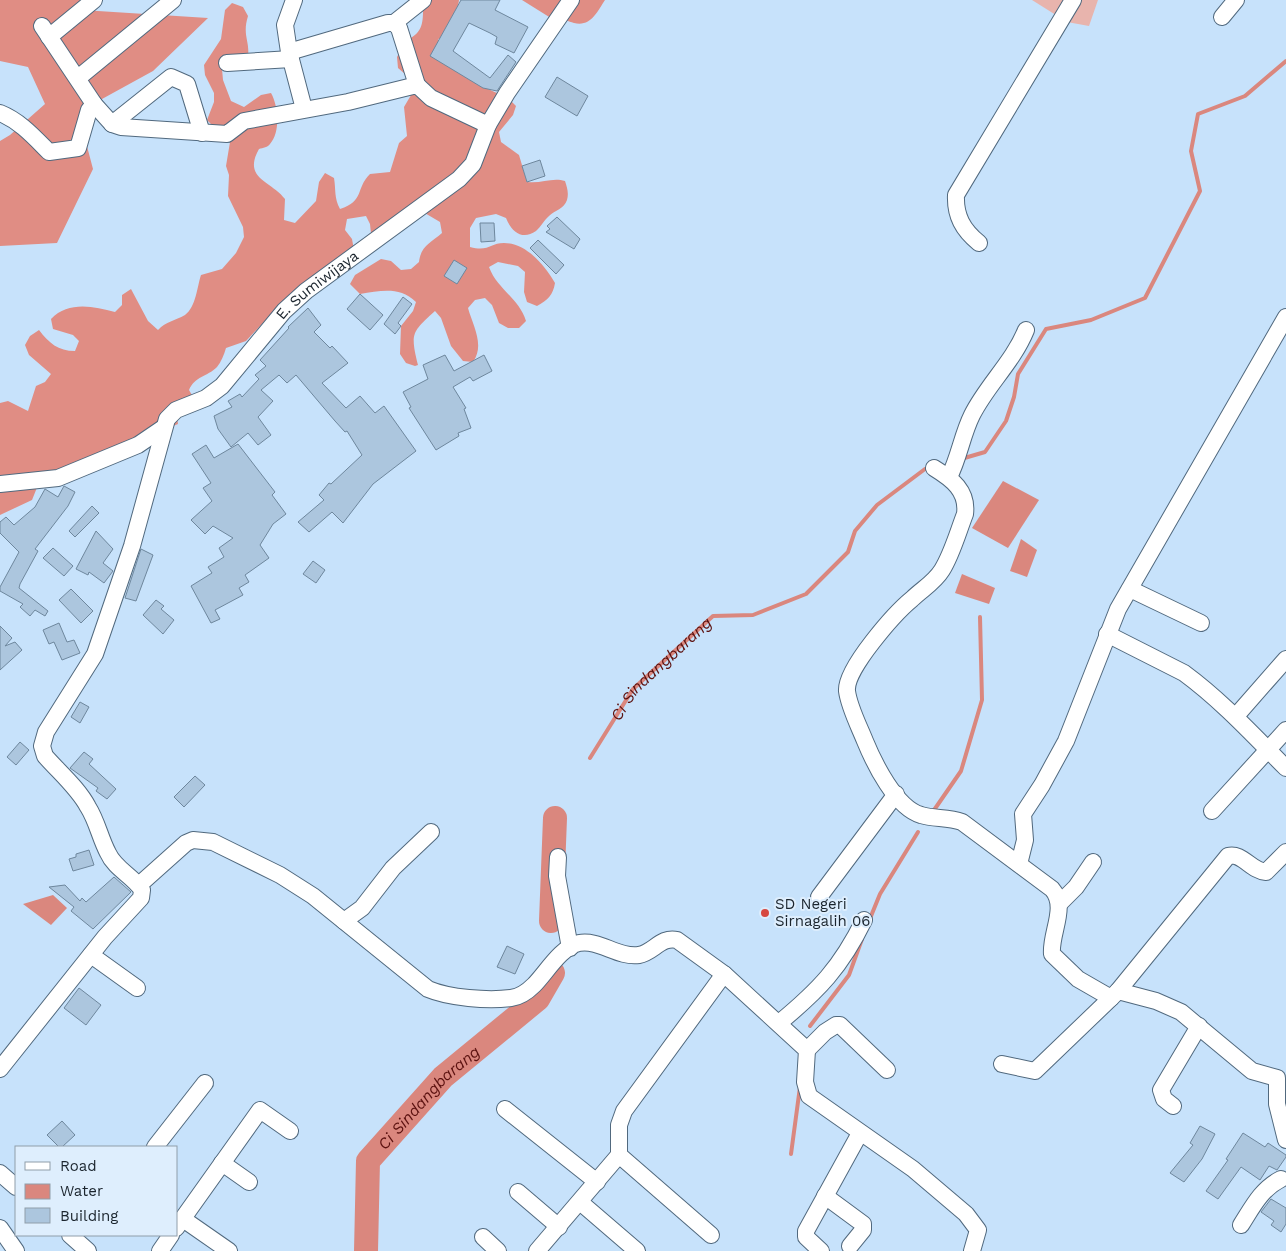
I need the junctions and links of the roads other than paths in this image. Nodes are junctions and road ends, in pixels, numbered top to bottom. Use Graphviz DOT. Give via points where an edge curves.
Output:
graph roads {
  1 [pos="94,0"];
  2 [pos="173,0"];
  3 [pos="294,0"];
  4 [pos="422,0"];
  5 [pos="571,0"];
  6 [pos="1073,0"];
  7 [pos="1236,0"];
  8 [pos="1222,17"];
  9 [pos="394,23"];
  10 [pos="290,56"];
  11 [pos="227,63"];
  12 [pos="78,78"];
  13 [pos="417,85"];
  14 [pos="94,104"];
  15 [pos="304,109"];
  16 [pos="0,113"];
  17 [pos="112,124"];
  18 [pos="488,125"];
  19 [pos="202,133"];
  20 [pos="978,243"];
  21 [pos="1286,317"];
  22 [pos="1026,330"];
  23 [pos="163,428"];
  24 [pos="934,468"];
  25 [pos="951,473"];
  26 [pos="0,484"];
  27 [pos="1130,589"];
  28 [pos="1201,623"];
  29 [pos="1106,634"];
  30 [pos="1286,658"];
  31 [pos="1236,716"];
  32 [pos="1286,730"];
  33 [pos="1268,750"];
  34 [pos="1286,768"];
  35 [pos="896,794"];
  36 [pos="1212,811"];
  37 [pos="431,832"];
  38 [pos="1286,852"];
  39 [pos="558,858"];
  40 [pos="1092,862"];
  41 [pos="1019,864"];
  42 [pos="139,885"];
  43 [pos="819,896"];
  44 [pos="1059,904"];
  45 [pos="864,920"];
  46 [pos="344,921"];
  47 [pos="570,948"];
  48 [pos="91,955"];
  49 [pos="724,974"];
  50 [pos="137,988"];
  51 [pos="1115,995"];
  52 [pos="779,1023"];
  53 [pos="1199,1026"];
  54 [pos="807,1050"];
  55 [pos="1002,1064"];
  56 [pos="0,1068"];
  57 [pos="887,1070"];
  58 [pos="1282,1078"];
  59 [pos="205,1083"];
  60 [pos="1173,1106"];
  61 [pos="505,1109"];
  62 [pos="290,1131"];
  63 [pos="860,1134"];
  64 [pos="1286,1140"];
  65 [pos="156,1146"];
  66 [pos="619,1156"];
  67 [pos="222,1163"];
  68 [pos="0,1173"];
  69 [pos="1284,1178"];
  70 [pos="248,1182"];
  71 [pos="597,1182"];
  72 [pos="15,1186"];
  73 [pos="518,1192"];
  74 [pos="825,1196"];
  75 [pos="580,1202"];
  76 [pos="180,1223"];
  77 [pos="1241,1225"];
  78 [pos="559,1226"];
  79 [pos="0,1228"];
  80 [pos="711,1235"];
  81 [pos="171,1236"];
  82 [pos="483,1237"];
  83 [pos="850,1246"];
  84 [pos="543,1249"];
  85 [pos="15,1251"];
  86 [pos="160,1251"];
  87 [pos="229,1251"];
  88 [pos="498,1251"];
  89 [pos="637,1251"];
  90 [pos="821,1251"];
  91 [pos="971,1251"];
  1 -- 12 [label="street" via="45,32"];
  2 -- 12 [label="street"];
  3 -- 10 [label="street" via="285,25"];
  4 -- 9 [label="street"];
  5 -- 18 [label="street, E. Sumiwijaya"];
  6 -- 20 [label="street" via="956,195 962,226"];
  7 -- 8 [label="street"];
  9 -- 10 [label="street"];
  9 -- 13 [label="street" via="399,28"];
  10 -- 11 [label="street"];
  10 -- 15 [label="street"];
  12 -- 14 [label="street"];
  13 -- 15 [label="street"];
  13 -- 18 [label="street" via="431,98"];
  14 -- 16 [label="street" via="89,110 78,148 49,152 24,127"];
  14 -- 17 [label="street"];
  15 -- 19 [label="street" via="244,121 227,134"];
  17 -- 19 [label="street"];
  17 -- 19 [label="street" via="171,77 187,84"];
  18 -- 23 [label="street, E. Sumiwijaya" via="473,164 459,179 306,291 284,310 222,386 206,398 176,410"];
  21 -- 27 [label="street"];
  22 -- 25 [label="street" via="1018,349 971,416"];
  23 -- 26 [label="street, E. Sumiwijaya" via="138,445 58,478"];
  23 -- 42 [label="street" via="132,546 95,654 46,732 42,746 45,756 88,805 108,854"];
  24 -- 25 [label="street"];
  25 -- 35 [label="street" via="966,506 942,570 930,586 912,598 880,632 848,680 858,726 879,773"];
  27 -- 28 [label="street"];
  27 -- 29 [label="street"];
  29 -- 31 [label="street" via="1184,673"];
  29 -- 41 [label="street" via="1080,712 1023,814 1025,840"];
  30 -- 31 [label="street"];
  31 -- 33 [label="street"];
  32 -- 33 [label="street"];
  33 -- 34 [label="street"];
  33 -- 36 [label="street"];
  35 -- 41 [label="street" via="921,815 962,822"];
  35 -- 43 [label="street"];
  37 -- 46 [label="street" via="393,868 362,908"];
  38 -- 51 [label="street" via="1266,872 1256,870 1236,855 1228,856"];
  39 -- 47 [label="street" via="557,876"];
  40 -- 44 [label="street" via="1076,887"];
  41 -- 44 [label="street" via="1052,889"];
  42 -- 46 [label="street" via="179,848 193,840 203,840 225,847 280,875"];
  42 -- 48 [label="street" via="141,898"];
  44 -- 51 [label="street" via="1052,949 1055,958 1078,979"];
  45 -- 52 [label="street" via="827,981"];
  46 -- 47 [label="street" via="428,989 454,997 512,998 524,994"];
  47 -- 49 [label="street" via="578,943 587,943 640,955 672,938 687,945"];
  48 -- 50 [label="street"];
  48 -- 56 [label="street"];
  49 -- 52 [label="street"];
  49 -- 66 [label="street" via="624,1111 619,1125"];
  51 -- 53 [label="street" via="1169,1006"];
  51 -- 55 [label="street" via="1035,1071"];
  52 -- 54 [label="street"];
  53 -- 58 [label="street" via="1252,1071"];
  53 -- 60 [label="street" via="1161,1090 1164,1099"];
  54 -- 57 [label="street" via="824,1032 836,1025"];
  54 -- 63 [label="street" via="809,1096"];
  58 -- 64 [label="street" via="1276,1104"];
  59 -- 65 [label="street"];
  61 -- 71 [label="street"];
  62 -- 67 [label="street" via="260,1110"];
  63 -- 74 [label="street"];
  63 -- 91 [label="street" via="913,1169 971,1219 978,1232"];
  66 -- 71 [label="street"];
  66 -- 80 [label="street"];
  67 -- 70 [label="street"];
  67 -- 76 [label="street"];
  68 -- 72 [label="street"];
  69 -- 77 [label="street" via="1259,1196"];
  71 -- 75 [label="street"];
  73 -- 78 [label="street"];
  74 -- 83 [label="street" via="863,1224 863,1230"];
  74 -- 90 [label="street" via="805,1234"];
  75 -- 78 [label="street"];
  75 -- 89 [label="street"];
  76 -- 87 [label="street"];
  78 -- 84 [label="street"];
  79 -- 85 [label="street"];
  81 -- 86 [label="street"];
  82 -- 88 [label="street"];
}
